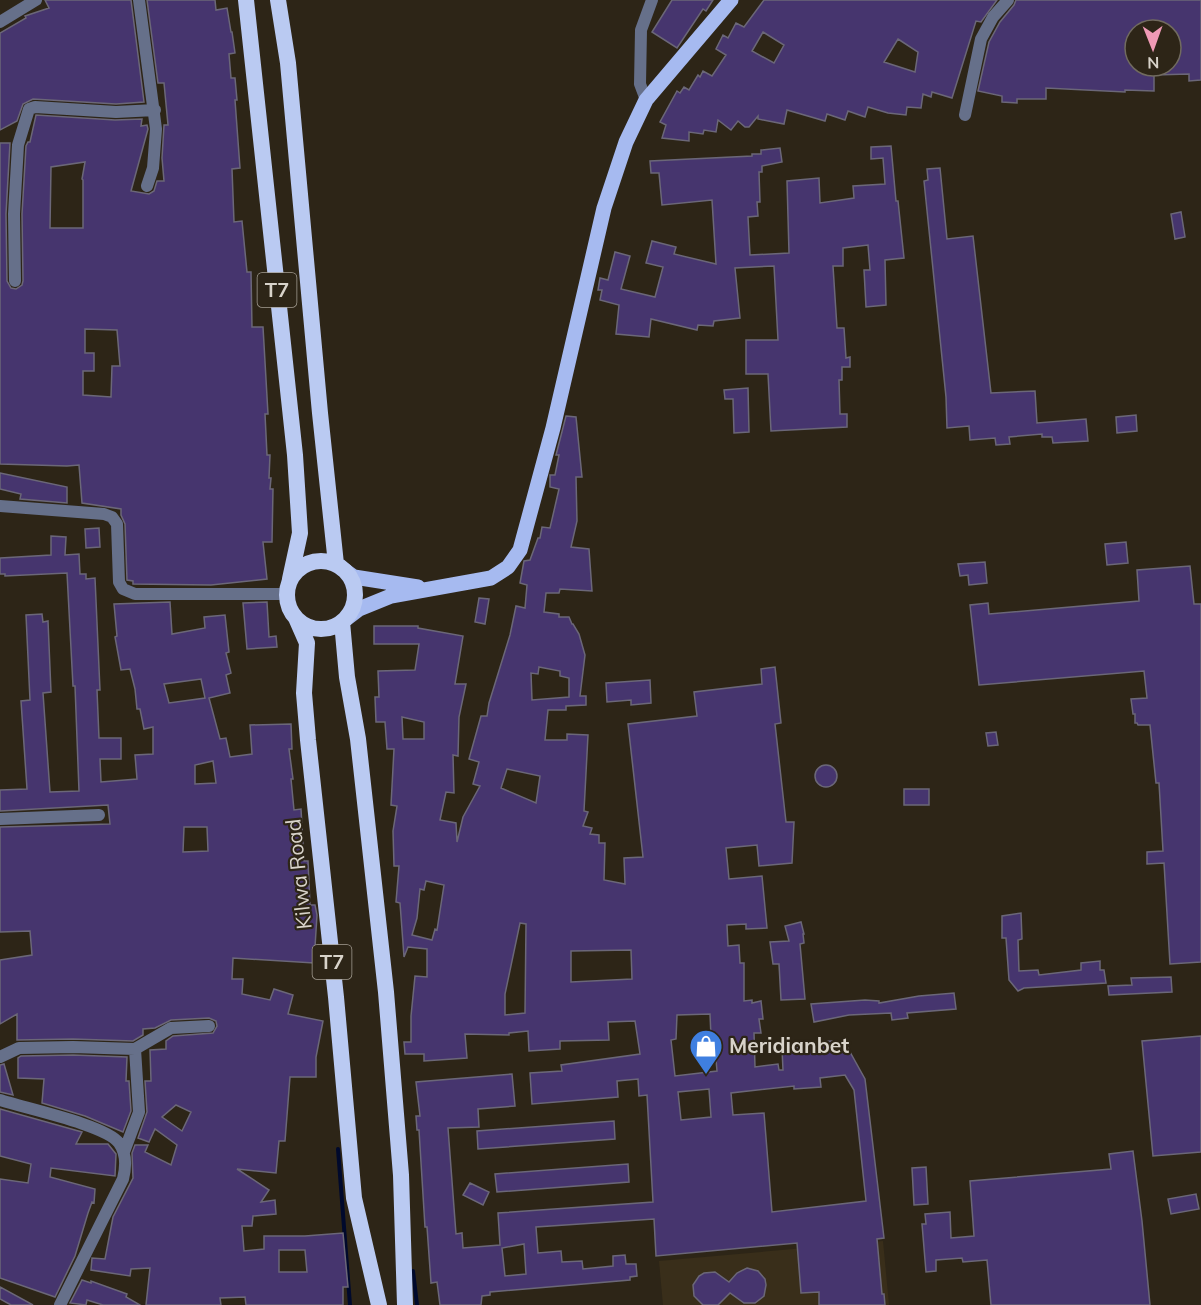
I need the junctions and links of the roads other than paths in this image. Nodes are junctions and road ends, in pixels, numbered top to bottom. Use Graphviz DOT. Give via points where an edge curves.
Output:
graph roads {
  1 [pos="36,0"];
  2 [pos="139,0"];
  3 [pos="246,0"];
  4 [pos="278,0"];
  5 [pos="652,0"];
  6 [pos="731,0"];
  7 [pos="1008,0"];
  8 [pos="0,22"];
  9 [pos="646,100"];
  10 [pos="155,110"];
  11 [pos="965,115"];
  12 [pos="147,186"];
  13 [pos="0,214"];
  14 [pos="14,214"];
  15 [pos="15,281"];
  16 [pos="0,506"];
  17 [pos="336,564"];
  18 [pos="290,579"];
  19 [pos="428,588"];
  20 [pos="287,600"];
  21 [pos="296,618"];
  22 [pos="342,622"];
  23 [pos="99,815"];
  24 [pos="0,819"];
  25 [pos="209,1026"];
  26 [pos="135,1049"];
  27 [pos="0,1057"];
  28 [pos="0,1100"];
  29 [pos="124,1152"];
  30 [pos="60,1305"];
  31 [pos="379,1305"];
  32 [pos="405,1305"];
  1 -- 8 [label="street"];
  2 -- 10 [label="street"];
  3 -- 18 [label="highway, T7" via="296,455 300,533"];
  4 -- 17 [label="highway, T7" via="288,63"];
  5 -- 9 [label="street" via="641,30 640,84"];
  6 -- 9 [label="main road"];
  7 -- 11 [label="street" via="981,39"];
  9 -- 19 [label="main road" via="626,142 604,208 520,550 508,567 491,578"];
  10 -- 12 [label="street" via="153,168"];
  10 -- 14 [label="street" via="29,110 18,145"];
  13 -- 14 [label="street"];
  14 -- 15 [label="street"];
  16 -- 20 [label="street" via="104,514 111,518 117,524 119,582 123,589 135,594 282,594"];
  17 -- 18 [label="highway" via="315,561 304,565"];
  17 -- 19 [label="main road" via="354,577"];
  17 -- 22 [label="highway" via="353,583 355,597"];
  18 -- 20 [label="highway, T7"];
  19 -- 22 [label="main road" via="391,596 359,609"];
  20 -- 21 [label="highway, T7"];
  21 -- 22 [label="highway" via="318,629"];
  21 -- 31 [label="highway, Kilwa Road / T7" via="307,643 304,693 354,1198"];
  22 -- 32 [label="highway, T7" via="386,992 401,1175"];
  23 -- 24 [label="street"];
  25 -- 26 [label="street" via="171,1028"];
  26 -- 27 [label="street" via="19,1048"];
  26 -- 29 [label="street" via="139,1112"];
  28 -- 29 [label="street" via="100,1132 116,1139"];
  29 -- 30 [label="street" via="123,1179"];
}
